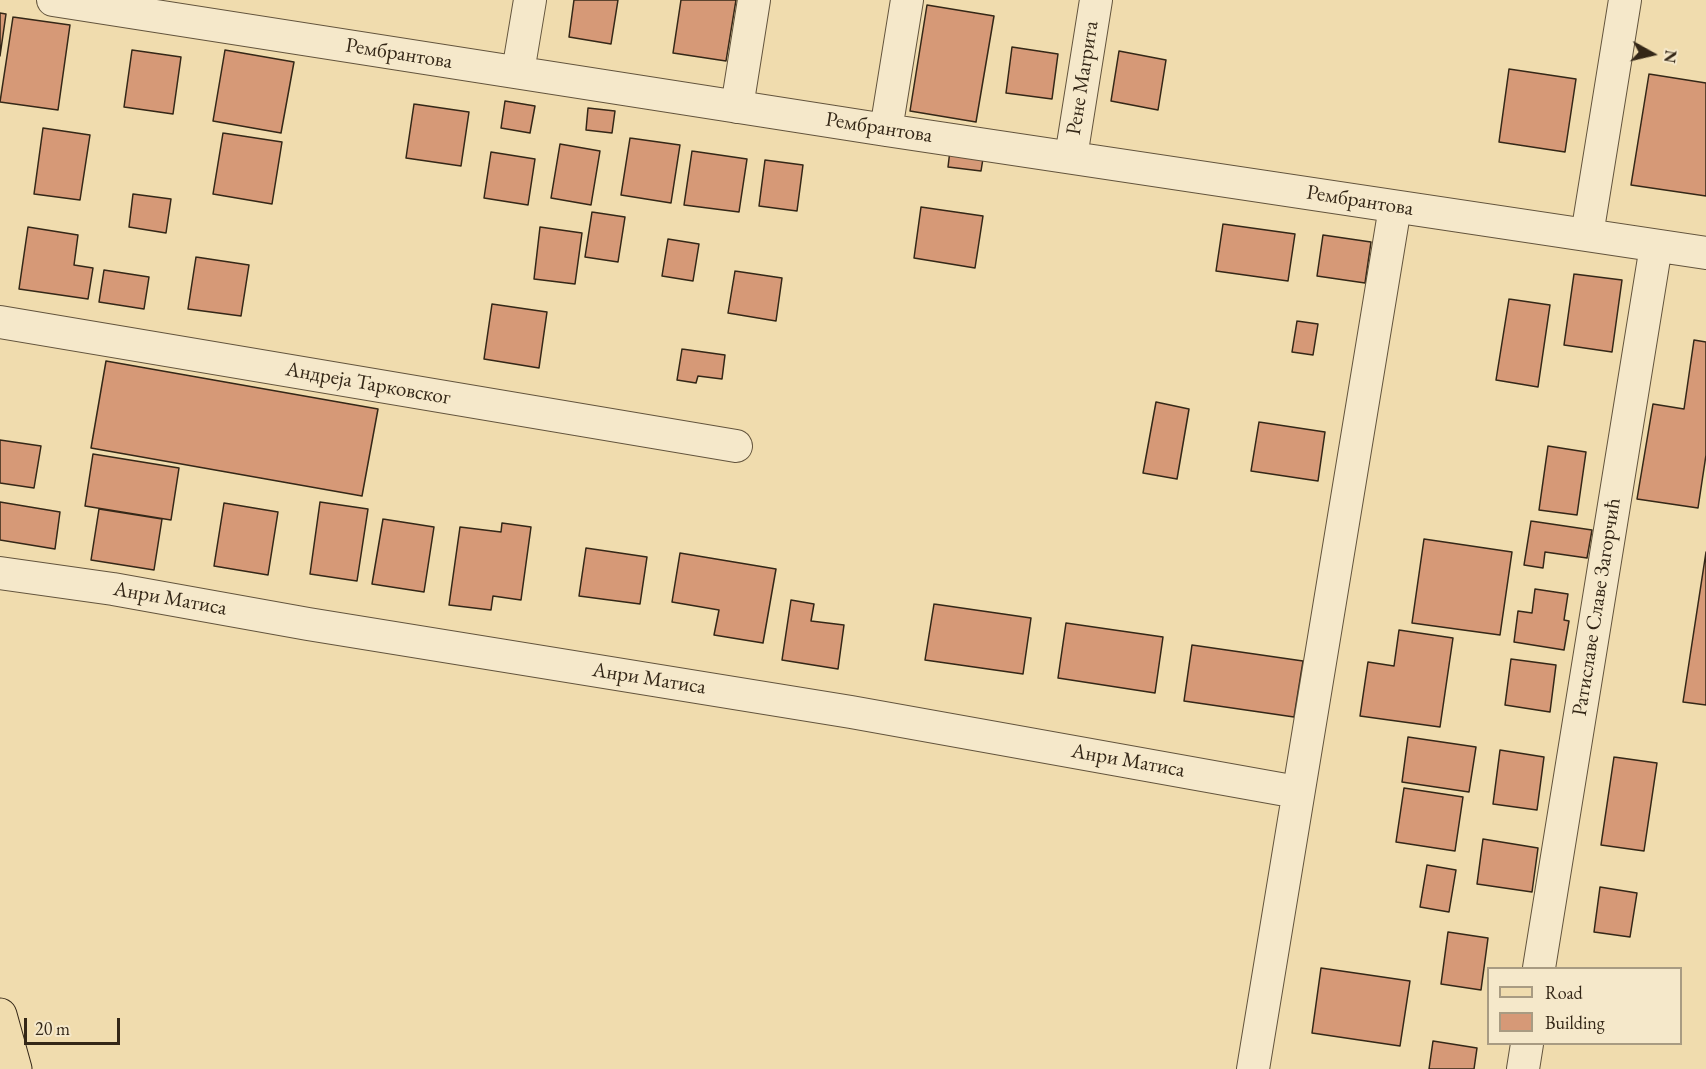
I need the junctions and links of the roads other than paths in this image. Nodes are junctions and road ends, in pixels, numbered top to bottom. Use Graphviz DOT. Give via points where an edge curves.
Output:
graph roads {
  1 [pos="53,0"];
  2 [pos="530,0"];
  3 [pos="754,0"];
  4 [pos="907,0"];
  5 [pos="1095,0"];
  6 [pos="1625,0"];
  7 [pos="518,72"];
  8 [pos="738,106"];
  9 [pos="886,130"];
  10 [pos="1071,157"];
  11 [pos="1395,207"];
  12 [pos="1587,235"];
  13 [pos="1656,246"];
  14 [pos="1706,253"];
  15 [pos="0,322"];
  16 [pos="736,446"];
  17 [pos="0,573"];
  18 [pos="1297,792"];
  19 [pos="1539,967"];
  20 [pos="0,1015"];
  21 [pos="1527,1045"];
  22 [pos="15,1069"];
  23 [pos="1253,1069"];
  24 [pos="1522,1069"];
  1 -- 7 [label="street, Рембрантова"];
  2 -- 7 [label="street"];
  3 -- 8 [label="street"];
  4 -- 9 [label="street"];
  5 -- 10 [label="street, Рене Магрита"];
  6 -- 12 [label="street"];
  7 -- 8 [label="street, Рембрантова"];
  8 -- 9 [label="street, Рембрантова"];
  9 -- 10 [label="street, Рембрантова"];
  10 -- 11 [label="street, Рембрантова"];
  11 -- 12 [label="street, Рембрантова"];
  11 -- 18 [label="street"];
  12 -- 13 [label="street, Рембрантова"];
  13 -- 14 [label="street, Рембрантова"];
  13 -- 19 [label="street, Ратиславе Славе Загорчић"];
  15 -- 16 [label="street, Андреја Тарковског"];
  17 -- 18 [label="street, Анри Матиса" via="851,712"];
  18 -- 23 [label="street"];
  20 -- 22 [label="main road"];
  21 -- 24 [label="street"];
}
